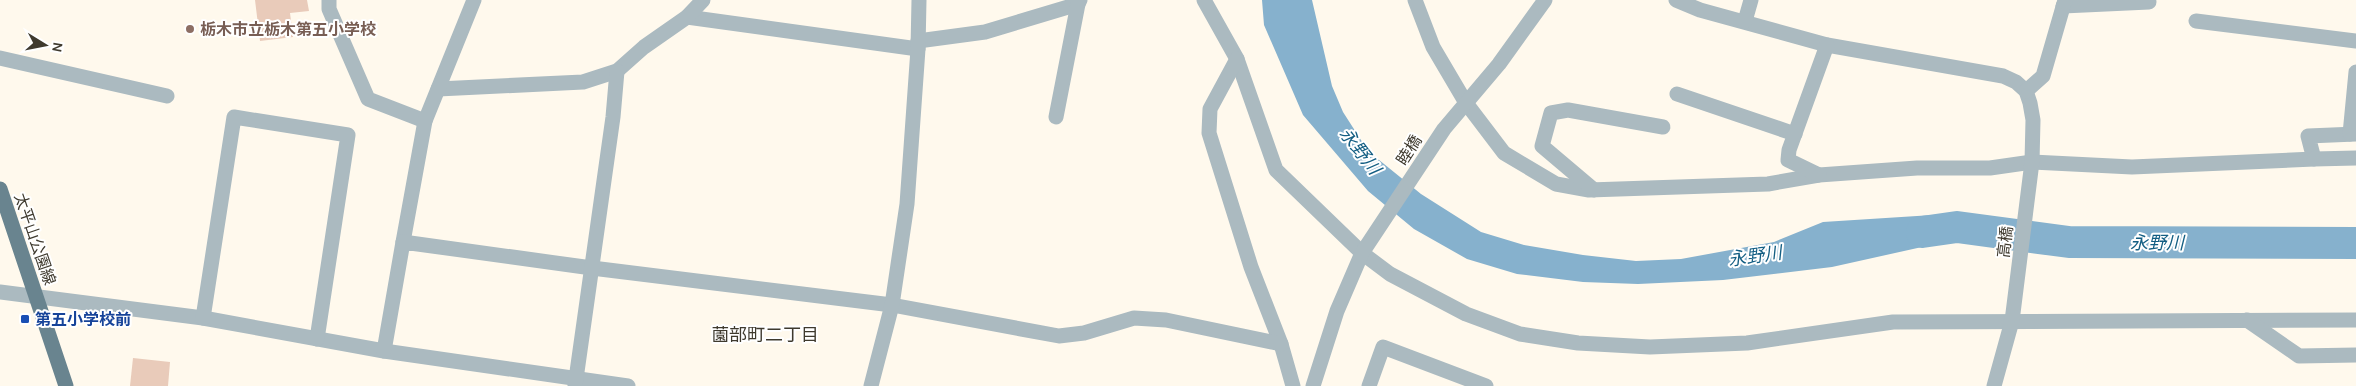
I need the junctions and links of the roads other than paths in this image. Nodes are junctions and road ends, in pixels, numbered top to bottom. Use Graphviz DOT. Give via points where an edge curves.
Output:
graph roads {
  1 [pos="329,0"];
  2 [pos="474,0"];
  3 [pos="703,0"];
  4 [pos="919,0"];
  5 [pos="1204,0"];
  6 [pos="1415,0"];
  7 [pos="1544,0"];
  8 [pos="1676,0"];
  9 [pos="1751,0"];
  10 [pos="1079,2"];
  11 [pos="2149,2"];
  12 [pos="2064,3"];
  13 [pos="687,17"];
  14 [pos="1745,21"];
  15 [pos="2196,21"];
  16 [pos="2356,41"];
  17 [pos="918,45"];
  18 [pos="1827,45"];
  19 [pos="0,58"];
  20 [pos="1237,59"];
  21 [pos="616,71"];
  22 [pos="2356,72"];
  23 [pos="438,88"];
  24 [pos="2026,91"];
  25 [pos="1677,94"];
  26 [pos="168,96"];
  27 [pos="1466,103"];
  28 [pos="1056,117"];
  29 [pos="425,121"];
  30 [pos="1663,128"];
  31 [pos="1795,134"];
  32 [pos="2353,134"];
  33 [pos="2356,158"];
  34 [pos="2314,159"];
  35 [pos="2032,162"];
  36 [pos="1819,176"];
  37 [pos="0,189"];
  38 [pos="1594,190"];
  39 [pos="403,242"];
  40 [pos="1366,247"];
  41 [pos="592,268"];
  42 [pos="0,292"];
  43 [pos="37,299"];
  44 [pos="892,305"];
  45 [pos="203,318"];
  46 [pos="2247,320"];
  47 [pos="2356,320"];
  48 [pos="2012,321"];
  49 [pos="316,339"];
  50 [pos="1280,344"];
  51 [pos="384,351"];
  52 [pos="2356,355"];
  53 [pos="576,382"];
  54 [pos="66,386"];
  55 [pos="628,386"];
  56 [pos="871,386"];
  57 [pos="1293,386"];
  58 [pos="1313,386"];
  59 [pos="1369,386"];
  60 [pos="1486,386"];
  61 [pos="1994,386"];
  1 -- 29 [label="street" via="329,9 368,98"];
  2 -- 23 [label="street"];
  3 -- 13 [label="street"];
  4 -- 17 [label="street"];
  5 -- 20 [label="street"];
  6 -- 27 [label="street" via="1433,47"];
  7 -- 27 [label="street, 睦橋" via="1500,64"];
  8 -- 14 [label="street" via="1700,10"];
  9 -- 14 [label="street"];
  10 -- 17 [label="street" via="985,32"];
  10 -- 28 [label="street"];
  11 -- 12 [label="street"];
  12 -- 24 [label="street" via="2043,76"];
  13 -- 17 [label="street"];
  13 -- 21 [label="street"];
  14 -- 18 [label="street"];
  15 -- 16 [label="street"];
  17 -- 44 [label="street" via="906,204"];
  18 -- 24 [label="street" via="2002,76"];
  18 -- 31 [label="street"];
  19 -- 26 [label="street"];
  20 -- 40 [label="street" via="1276,170"];
  20 -- 50 [label="street" via="1210,109 1208,133 1250,267"];
  21 -- 23 [label="street" via="583,82"];
  21 -- 41 [label="street" via="613,117"];
  22 -- 32 [label="street"];
  23 -- 29 [label="street"];
  24 -- 35 [label="street, 高橋" via="2033,120"];
  25 -- 31 [label="street"];
  27 -- 38 [label="street" via="1504,153 1556,184"];
  27 -- 40 [label="street, 睦橋" via="1444,129"];
  29 -- 39 [label="street"];
  30 -- 38 [label="street" via="1568,110 1551,113 1542,146"];
  31 -- 36 [label="street" via="1788,150 1788,160"];
  32 -- 34 [label="street" via="2308,136"];
  33 -- 34 [label="street"];
  34 -- 35 [label="street" via="2132,166"];
  35 -- 36 [label="street" via="1990,168 1917,168"];
  35 -- 48 [label="street, 高橋"];
  36 -- 38 [label="street" via="1768,184"];
  37 -- 43 [label="main road, 太平山公園線"];
  39 -- 41 [label="street"];
  39 -- 51 [label="street"];
  40 -- 48 [label="street" via="1390,274 1466,314 1520,334 1578,343 1650,347 1748,343 1893,322"];
  40 -- 58 [label="street, 睦橋" via="1336,311"];
  41 -- 44 [label="street"];
  41 -- 53 [label="street"];
  42 -- 43 [label="street"];
  43 -- 45 [label="street"];
  43 -- 54 [label="main road, 太平山公園線"];
  44 -- 50 [label="street" via="1059,336 1084,333 1134,318 1166,320"];
  44 -- 56 [label="street"];
  45 -- 49 [label="street"];
  45 -- 49 [label="street" via="234,117 348,135"];
  46 -- 47 [label="street"];
  46 -- 48 [label="street"];
  46 -- 52 [label="street" via="2299,356"];
  48 -- 61 [label="street, 高橋"];
  49 -- 51 [label="street"];
  50 -- 57 [label="street"];
  51 -- 53 [label="street"];
  53 -- 55 [label="street"];
  59 -- 60 [label="street" via="1383,347"];
}
